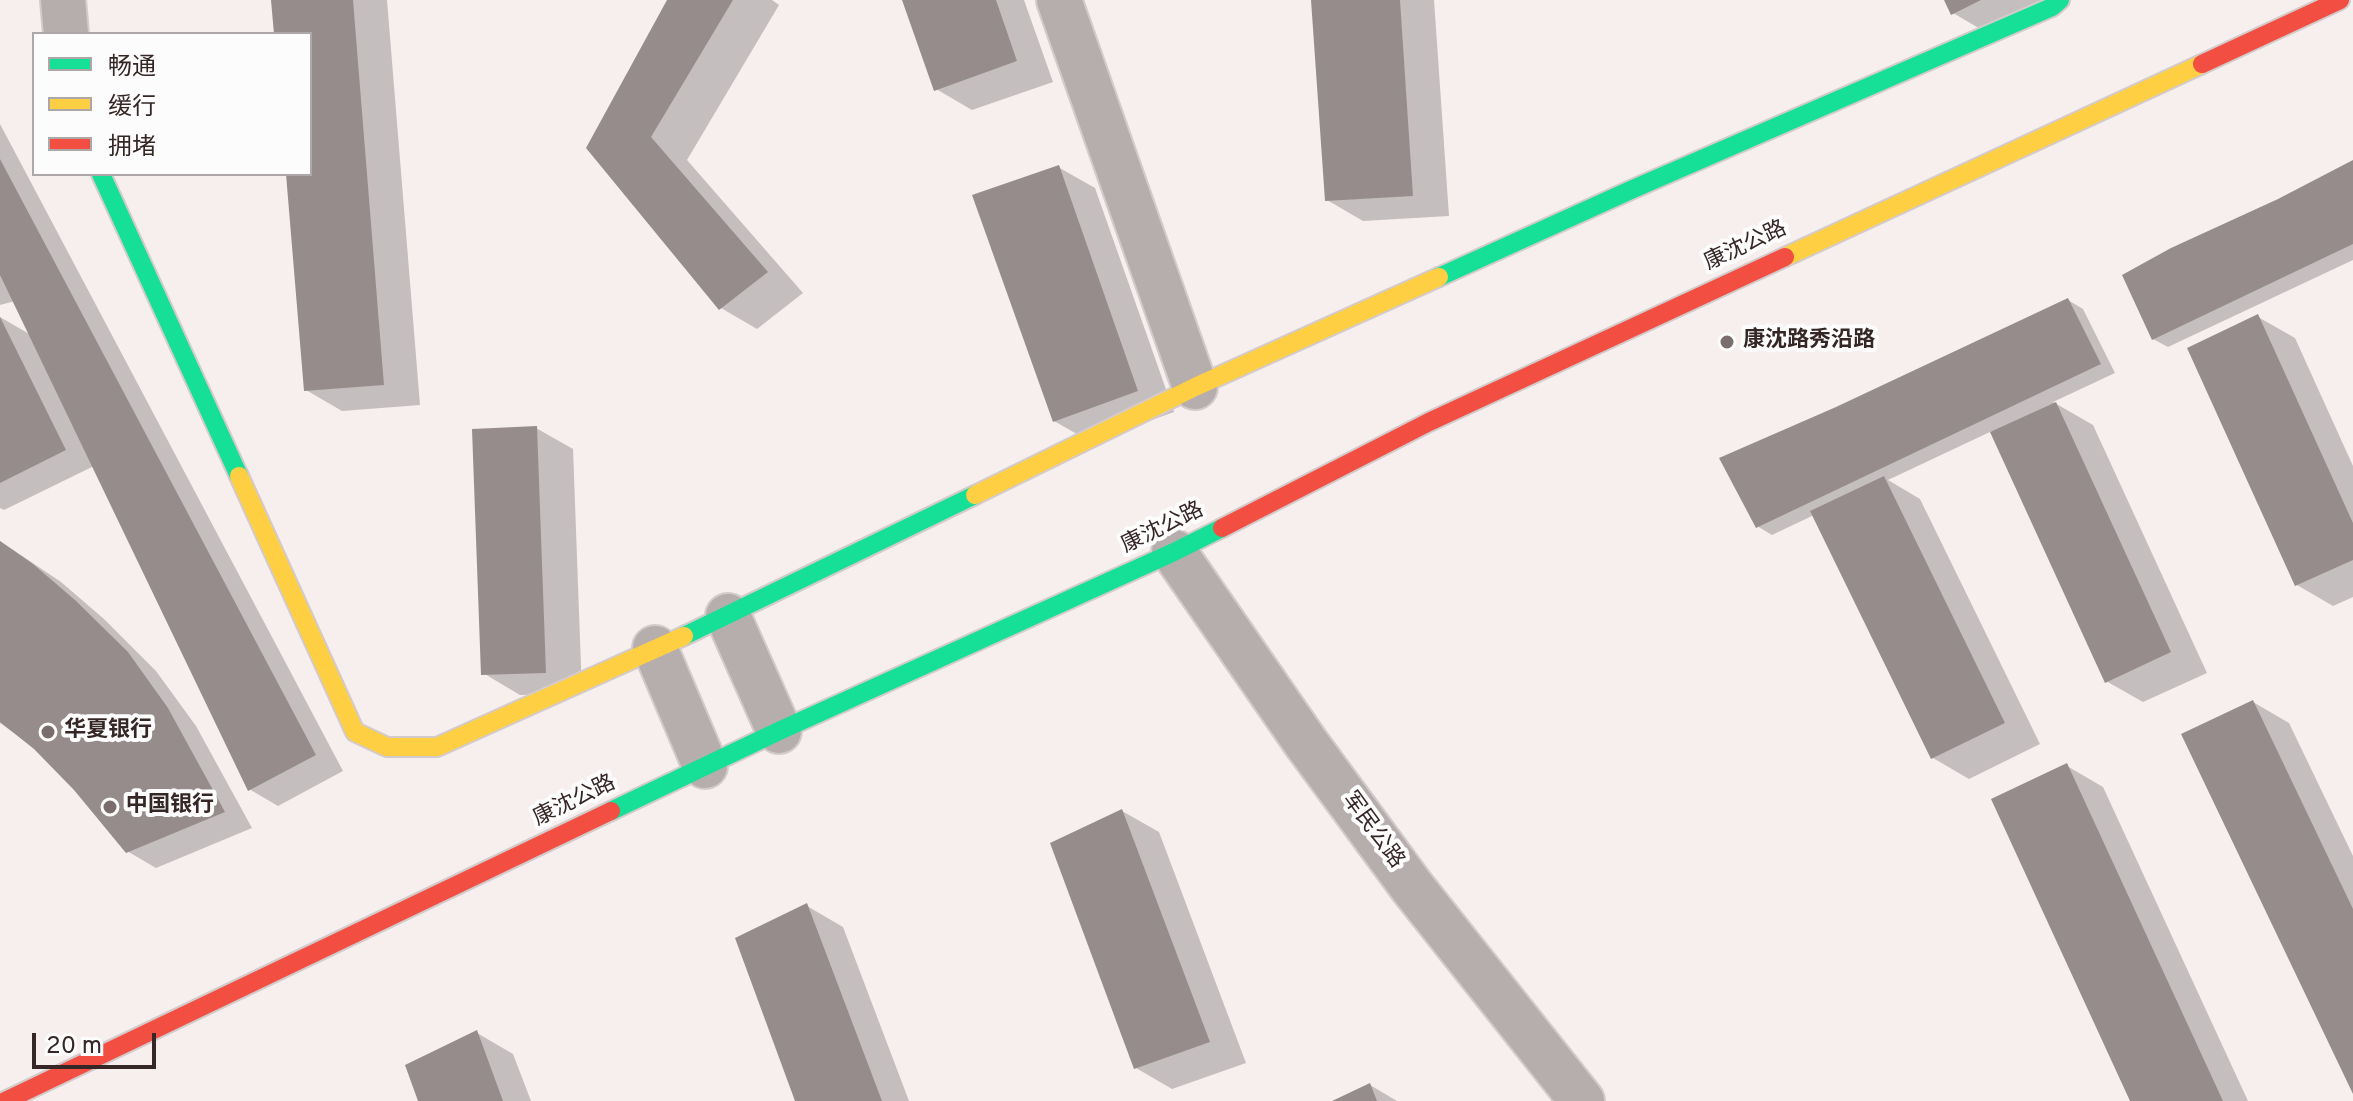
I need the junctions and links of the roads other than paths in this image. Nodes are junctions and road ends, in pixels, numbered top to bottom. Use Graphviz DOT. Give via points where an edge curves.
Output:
graph roads {
  1 [pos="63,0"];
  2 [pos="1059,0"];
  3 [pos="2060,0"];
  4 [pos="2334,1"];
  5 [pos="66,32"];
  6 [pos="102,176"];
  7 [pos="1195,387"];
  8 [pos="1174,552"];
  9 [pos="728,616"];
  10 [pos="655,648"];
  11 [pos="779,731"];
  12 [pos="705,766"];
  13 [pos="5,1101"];
  14 [pos="1582,1101"];
  1 -- 5 [label="street"];
  2 -- 7 [label="street"];
  3 -- 7 [label="street"];
  4 -- 8 [label="street, 康沈公路" via="1443,416"];
  6 -- 10 [label="street" via="355,732 387,747 437,747"];
  7 -- 9 [label="street"];
  8 -- 11 [label="street, 康沈公路"];
  8 -- 14 [label="street, 军民公路" via="1412,887"];
  9 -- 10 [label="street"];
  9 -- 11 [label="street"];
  10 -- 12 [label="street"];
  11 -- 12 [label="street, 康沈公路"];
  12 -- 13 [label="street, 康沈公路"];
}
